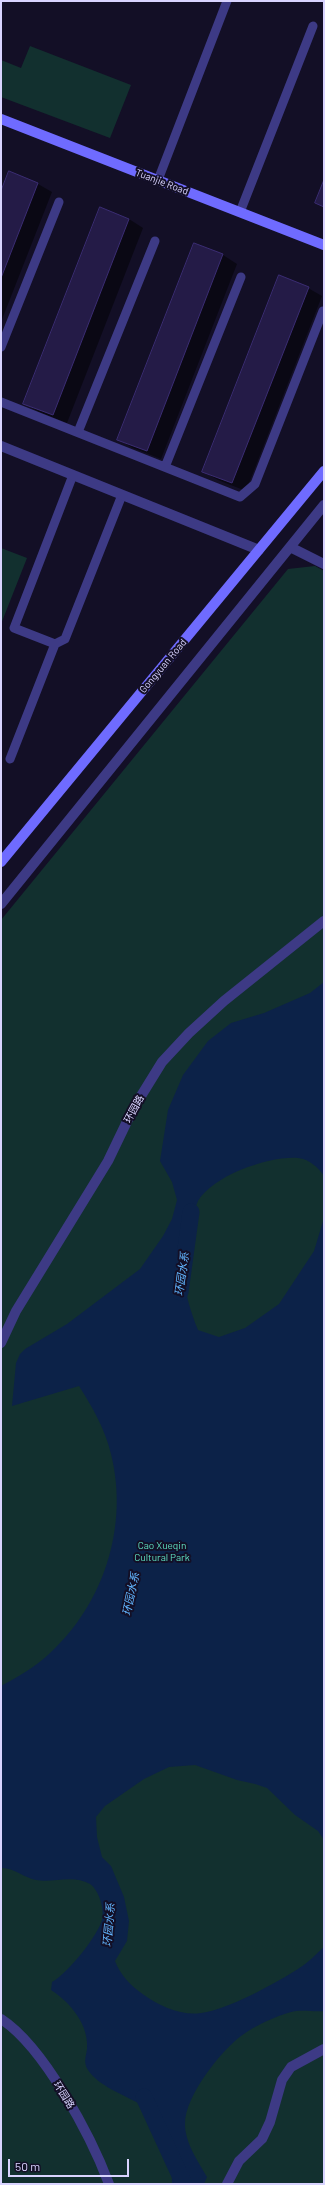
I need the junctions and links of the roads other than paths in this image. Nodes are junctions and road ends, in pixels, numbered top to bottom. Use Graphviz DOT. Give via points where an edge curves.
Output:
graph roads {
  1 [pos="227,1"];
  2 [pos="313,26"];
  3 [pos="1,119"];
  4 [pos="158,180"];
  5 [pos="59,202"];
  6 [pos="240,212"];
  7 [pos="155,242"];
  8 [pos="324,245"];
  9 [pos="241,277"];
  10 [pos="323,311"];
  11 [pos="1,347"];
  12 [pos="1,402"];
  13 [pos="78,432"];
  14 [pos="1,446"];
  15 [pos="165,467"];
  16 [pos="324,470"];
  17 [pos="73,475"];
  18 [pos="122,495"];
  19 [pos="324,505"];
  20 [pos="290,547"];
  21 [pos="259,550"];
  22 [pos="324,564"];
  23 [pos="55,644"];
  24 [pos="10,759"];
  25 [pos="1,862"];
  26 [pos="1,904"];
  27 [pos="324,921"];
  28 [pos="1,1343"];
  29 [pos="1,2019"];
  30 [pos="324,2049"];
  31 [pos="109,2184"];
  32 [pos="227,2184"];
  1 -- 4 [label="lane"];
  2 -- 6 [label="lane"];
  3 -- 4 [label="main road, Tuanjie Road"];
  4 -- 6 [label="main road, Tuanjie Road"];
  5 -- 11 [label="lane"];
  6 -- 8 [label="main road, Tuanjie Road"];
  7 -- 13 [label="lane"];
  9 -- 15 [label="lane"];
  10 -- 15 [label="lane" via="255,484 240,497"];
  12 -- 13 [label="lane"];
  13 -- 15 [label="lane"];
  14 -- 17 [label="street"];
  16 -- 21 [label="main road, Gongyuan Road"];
  17 -- 18 [label="street"];
  17 -- 23 [label="lane" via="14,628"];
  18 -- 21 [label="street"];
  18 -- 23 [label="lane" via="65,639"];
  19 -- 20 [label="street"];
  20 -- 22 [label="street"];
  20 -- 26 [label="street"];
  21 -- 25 [label="main road, Gongyuan Road"];
  23 -- 24 [label="lane"];
  27 -- 28 [label="street, 环园路" via="224,1001 162,1062 133,1109 108,1161 16,1311"];
  29 -- 31 [label="street, 环园路" via="15,2028 41,2058 75,2112"];
  30 -- 32 [label="street" via="291,2067 282,2080 270,2122 262,2139 239,2161"];
}
